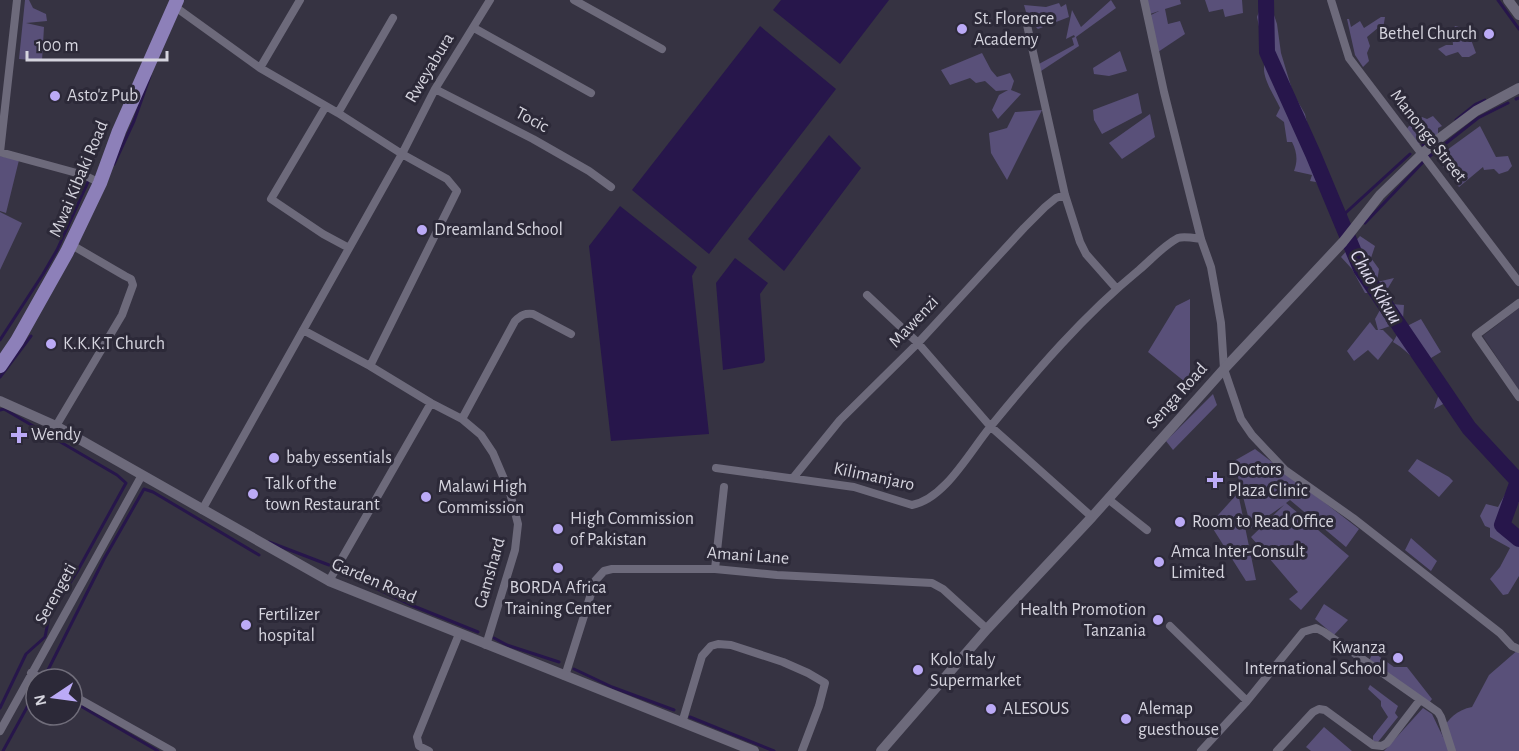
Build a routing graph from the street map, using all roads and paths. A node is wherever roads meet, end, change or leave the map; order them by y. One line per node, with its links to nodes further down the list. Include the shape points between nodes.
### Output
1 (17, 0): 20 (street)
2 (300, 0): 14 (street)
3 (490, 0): 12 (street, Rweyabura)
4 (574, 0): 13 (street)
5 (1144, 0): 26 (street)
6 (1331, 0): 21 (street, Manonge Street, via 1348,58)
7 (1508, 0): 9 (street)
8 (175, 3): 14 (street); 23 (main road, Mwai Kibaki Road)
9 (1519, 15)
10 (393, 18): 19 (street)
11 (1027, 25): 25 (street)
12 (474, 28): 16 (street, Rweyabura); 17 (street)
13 (662, 49)
14 (260, 68): 18 (street)
15 (1519, 88): 21 (street, Senga Road, via 1476,111)
16 (435, 89): 22 (street, Rweyabura); 24 (street, Tocic, via 533,139)
17 (591, 93)
18 (326, 106): 19 (street); 28 (street, via 271,200)
19 (338, 113): 22 (street)
20 (0, 152): 23 (street)
21 (1422, 153): 29 (street, Manonge Street); 38 (street, Senga Road)
22 (402, 154): 28 (street, Rweyabura); 37 (street, via 447,179 457,191)
23 (100, 183): 27 (main road, Mwai Kibaki Road)
24 (611, 187)
25 (1065, 195): 30 (street, via 1086,254); 35 (street, Mawenzi, via 1036,216)
26 (1201, 239): 30 (street, Kilimanjaro, via 1181,237); 38 (street, via 1219,312)
27 (70, 244): 36 (main road, Mwai Kibaki Road); 43 (street, via 130,279 133,285 122,315)
28 (349, 248): 33 (street, Rweyabura)
29 (1519, 282)
30 (1116, 288): 44 (street, Kilimanjaro)
31 (867, 296): 35 (street)
32 (1519, 303): 39 (street, via 1476,335)
33 (303, 330): 37 (street, Gamshard); 50 (street, Rweyabura)
34 (571, 334): 42 (street, via 533,314 522,315 515,321)
35 (918, 344): 44 (street); 47 (street, Mawenzi, via 840,420)
36 (0, 366)
37 (370, 366): 41 (street, Gamshard)
38 (1224, 369): 49 (street, Senga Road); 59 (street, via 1245,427 1285,470 1353,518)
39 (1519, 397)
40 (0, 401): 43 (street, Garden Road)
41 (430, 404): 42 (street, Gamshard); 54 (street)
42 (462, 419): 58 (street, Gamshard, via 494,453 518,524 515,550)
43 (56, 426): 46 (street, Garden Road)
44 (990, 426): 47 (street, Kilimanjaro, via 945,485 921,503 912,505 854,487); 51 (street)
45 (716, 468): 47 (street, Kilimanjaro)
46 (142, 475): 50 (street, Garden Road); 60 (street, Serengeti)
47 (794, 478)
48 (724, 487): 53 (street)
49 (1108, 499): 51 (street, Senga Road); 52 (street)
50 (202, 510): 54 (street, Garden Road)
51 (1092, 517): 56 (street, Senga Road)
52 (1147, 530)
53 (715, 569): 56 (street, Amani Lane, via 932,583 944,589); 61 (street, Amani Lane, via 604,571 595,581)
54 (329, 581): 57 (street, Garden Road)
55 (1170, 626): 63 (street)
56 (987, 629): 72 (street, Senga Road)
57 (459, 633): 58 (street, Garden Road); 69 (street, via 417,737 419,746)
58 (486, 645): 61 (street, Garden Road)
59 (1519, 649)
60 (34, 667)
61 (565, 676): 66 (street, Garden Road)
62 (24, 686): 67 (street, Serengeti)
63 (1247, 700): 64 (street, via 1303,632 1316,628); 73 (street)
64 (1420, 700): 74 (street, via 1382,746 1373,745 1319,709); 75 (street, via 1442,717)
65 (84, 702): 68 (street)
66 (681, 723): 70 (street, Garden Road); 71 (street, via 702,656 711,646 732,645 783,662 825,683)
67 (0, 730)
68 (172, 751)
69 (429, 751)
70 (754, 751)
71 (802, 751)
72 (881, 751)
73 (1201, 751)
74 (1277, 751)
75 (1452, 751)

